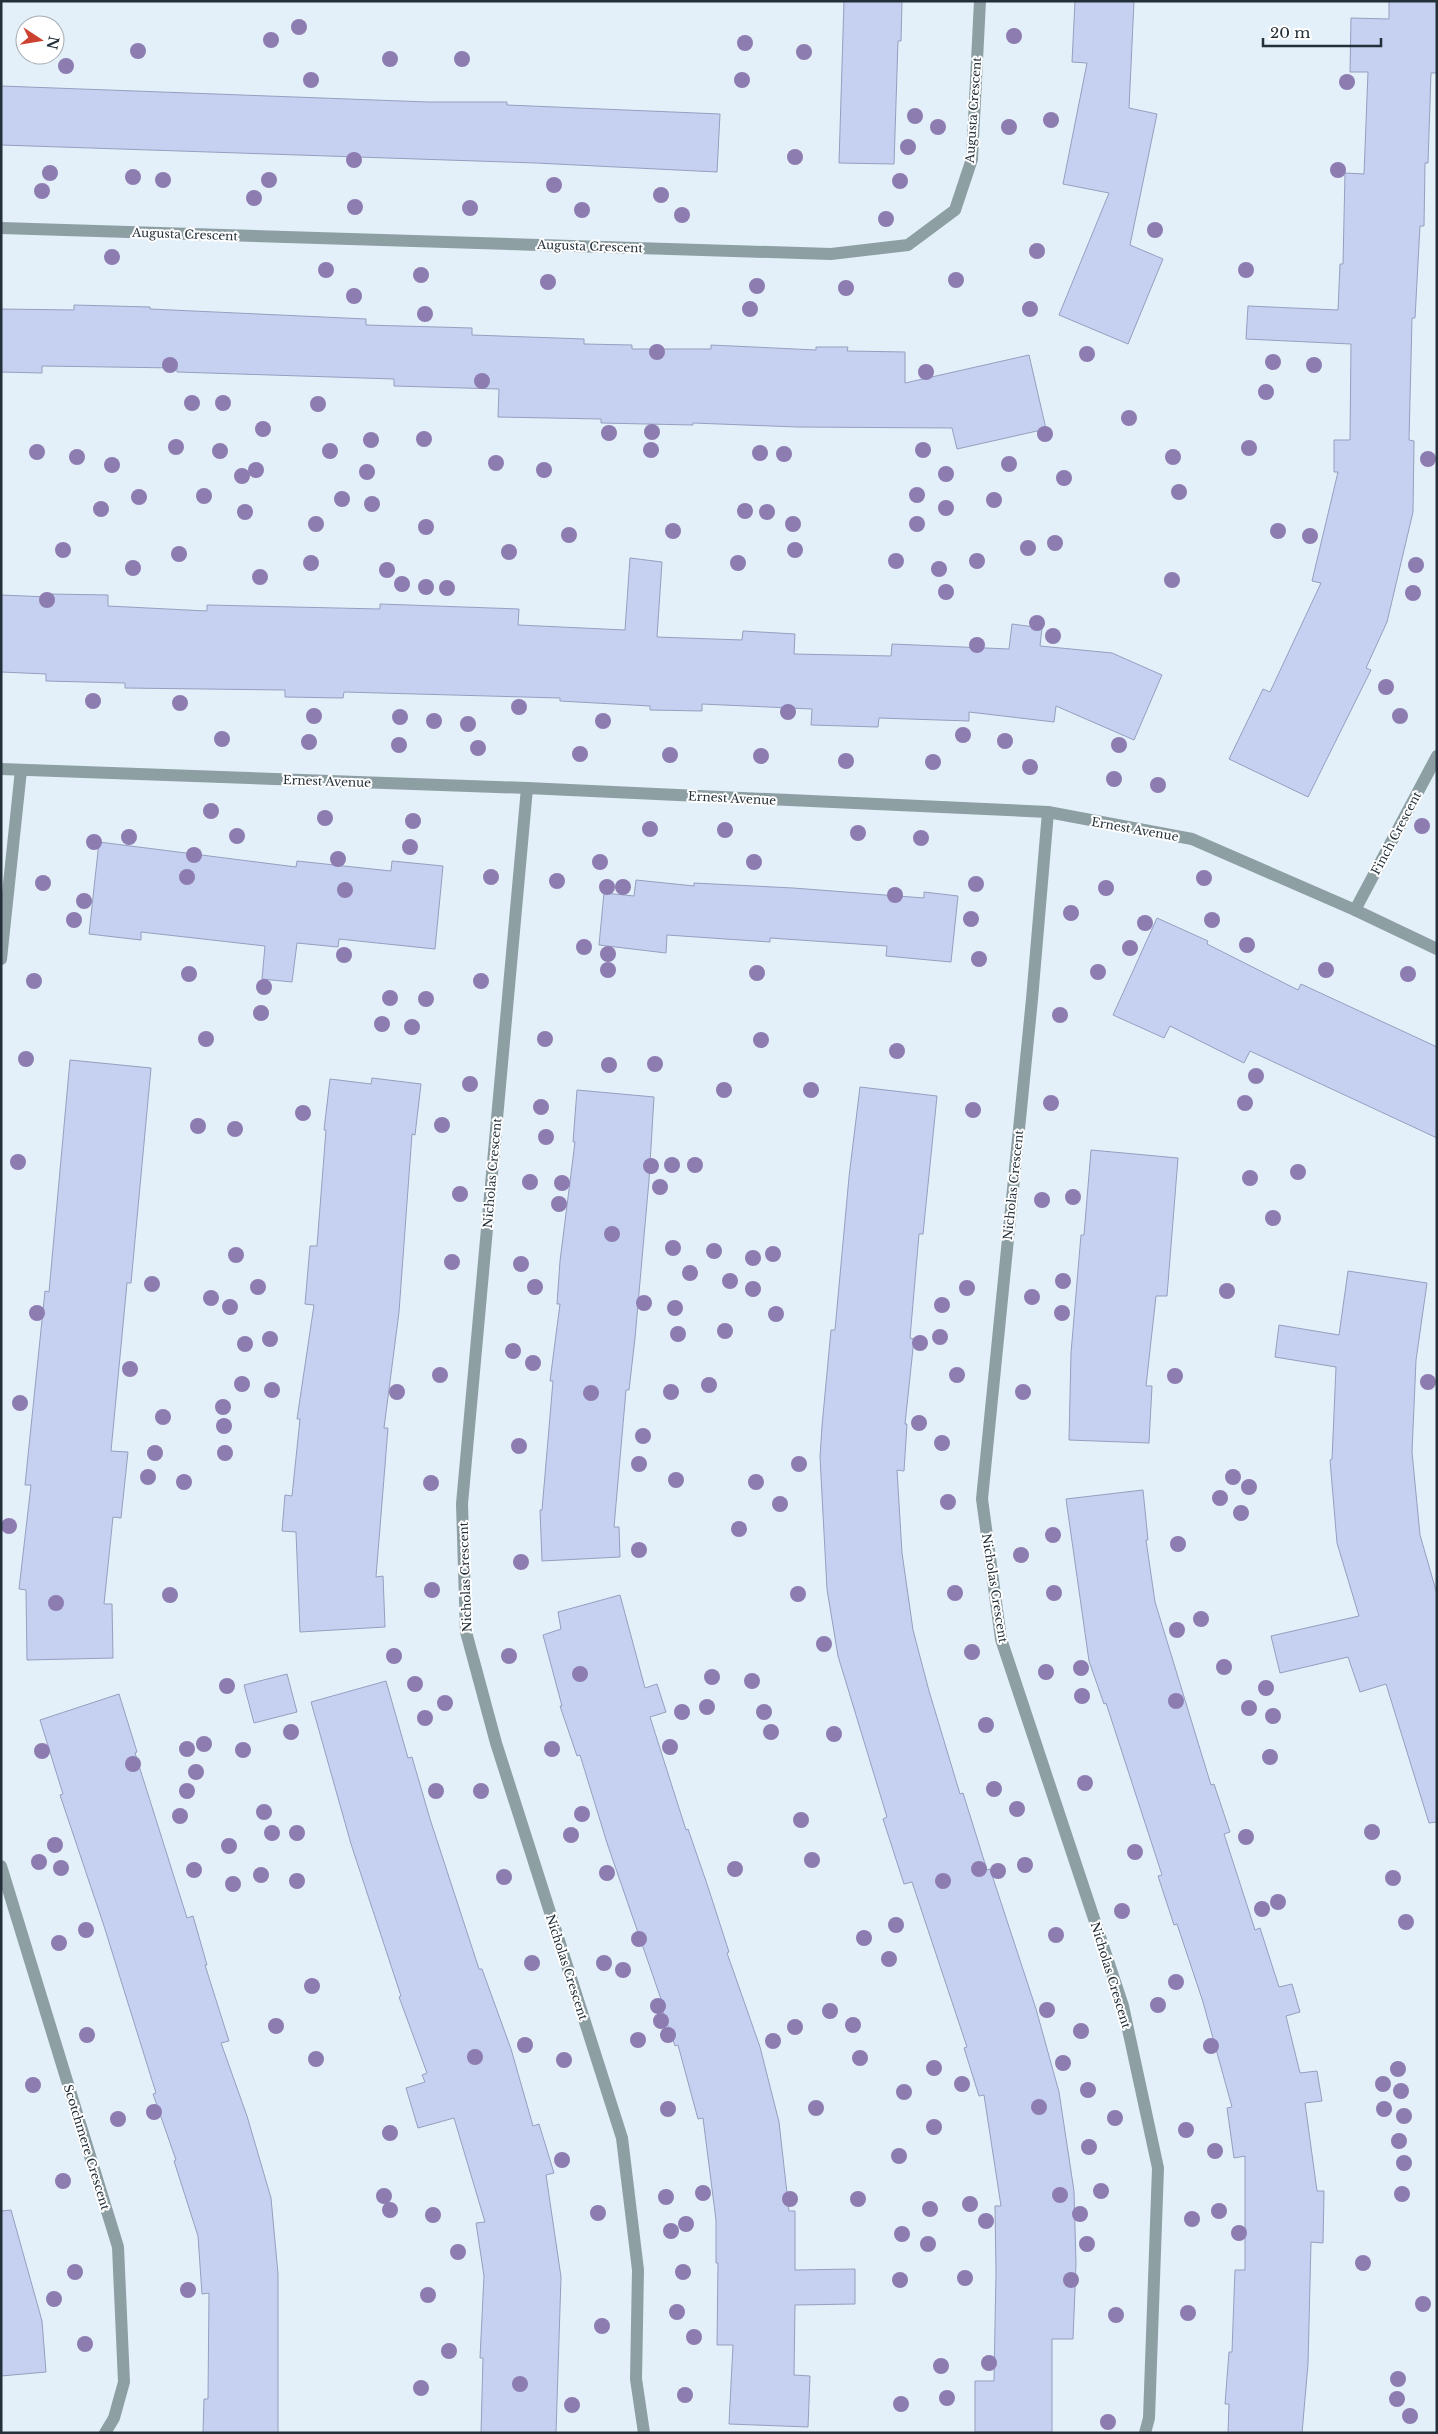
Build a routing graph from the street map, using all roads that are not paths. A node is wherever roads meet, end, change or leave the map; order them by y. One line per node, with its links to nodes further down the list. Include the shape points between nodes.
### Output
1 (980, 1): 2 (street, Augusta Crescent, via 972,159 955,210 908,245 832,254)
2 (1, 228)
3 (1437, 756): 8 (street, Finch Crescent)
4 (1, 769): 5 (street, Ernest Avenue)
5 (21, 770): 6 (street, Ernest Avenue); 10 (street)
6 (527, 788): 7 (street, Ernest Avenue); 13 (street, Nicholas Crescent, via 462,1504 466,1632 496,1743 622,2138 638,2270 636,2379)
7 (1048, 812): 8 (street, Ernest Avenue, via 1192,839); 14 (street, Nicholas Crescent, via 982,1499 1001,1639 1123,2006 1158,2168 1149,2418)
8 (1355, 910): 9 (street, Ernest Avenue)
9 (1437, 949)
10 (1, 959)
11 (1, 1866): 12 (street, Scotchmere Crescent, via 118,2247 124,2382 114,2418)
12 (105, 2433)
13 (644, 2433)
14 (1145, 2433)

